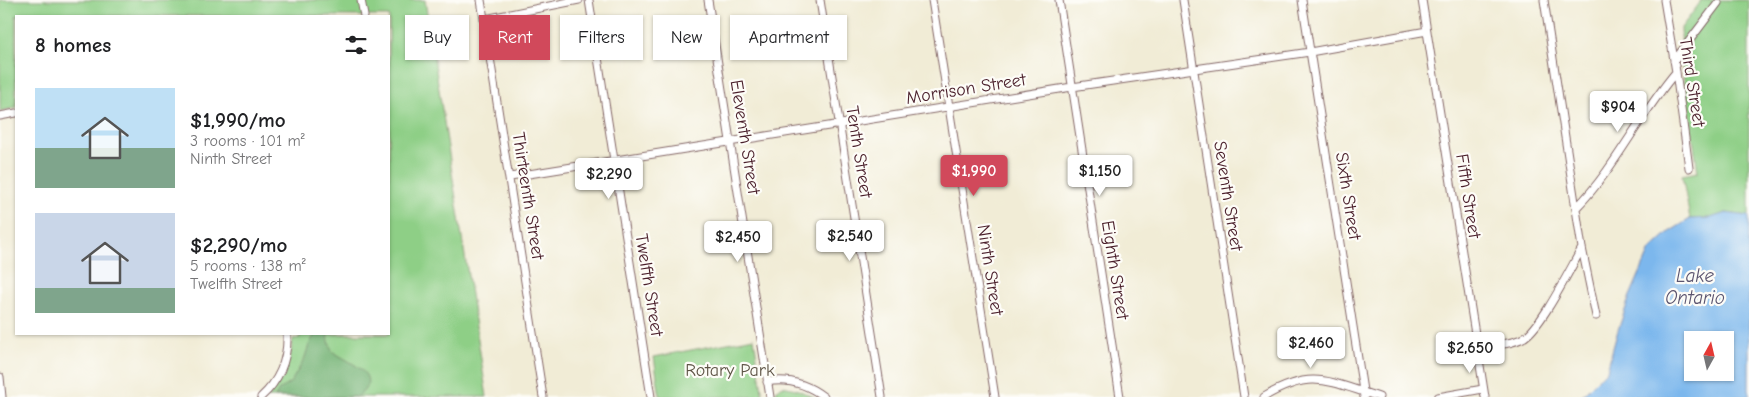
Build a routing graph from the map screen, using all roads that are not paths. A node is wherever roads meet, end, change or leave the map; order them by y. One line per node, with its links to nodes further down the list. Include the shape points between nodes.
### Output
1 (361, 0): 15 (street)
2 (482, 0): 16 (street, Thirteenth Street)
3 (579, 0): 17 (street)
4 (589, 0): 30 (street, Twelfth Street)
5 (708, 0): 29 (street, Eleventh Street)
6 (820, 0): 28 (street, Tenth Street)
7 (932, 0): 25 (street, Ninth Street)
8 (1059, 0): 24 (street, Eighth Street)
9 (1183, 0): 22 (street, Seventh Street)
10 (1302, 0): 19 (street, Sixth Street)
11 (1422, 0): 18 (street, Fifth Street)
12 (1544, 0): 33 (street)
13 (1664, 0): 21 (street, Third Street)
14 (1718, 3): 21 (street)
15 (364, 15)
16 (484, 15)
17 (505, 15)
18 (1427, 31): 19 (street, Morrison Street); 37 (street, Fifth Street)
19 (1310, 52): 22 (street, Morrison Street); 41 (street, Sixth Street)
20 (491, 60): 32 (street, Thirteenth Street)
21 (1674, 61): 23 (street, Third Street)
22 (1194, 68): 24 (street, Morrison Street); 51 (street, Seventh Street)
23 (1676, 72): 31 (street, Third Street); 33 (street, via 1594,189)
24 (1072, 87): 25 (street, Morrison Street); 50 (street, Eighth Street)
25 (949, 107): 28 (street, Morrison Street); 49 (street, Ninth Street)
26 (15, 113): 27 (street)
27 (0, 116)
28 (839, 124): 29 (street, Morrison Street); 48 (street, Tenth Street)
29 (730, 141): 30 (street, Morrison Street); 39 (street, Eleventh Street)
30 (614, 159): 32 (street, Morrison Street); 45 (street, Twelfth Street)
31 (1689, 168)
32 (510, 177): 44 (street, Thirteenth Street)
33 (1576, 208): 34 (street)
34 (1582, 248): 35 (street); 37 (street, via 1539,323 1529,334 1517,340)
35 (1596, 316)
36 (288, 335): 43 (street, via 284,366)
37 (1477, 347): 40 (street, Fifth Street)
38 (0, 377): 42 (street)
39 (768, 382): 46 (street, Eleventh Street); 47 (street, via 776,380 799,384)
40 (1483, 389): 54 (street); 55 (street, Fifth Street)
41 (1364, 394): 52 (street, via 1330,381 1309,380 1288,384); 53 (street)
42 (2, 397)
43 (261, 397)
44 (543, 397)
45 (651, 397)
46 (770, 397)
47 (824, 397)
48 (882, 397)
49 (995, 397)
50 (1120, 397)
51 (1244, 397)
52 (1264, 397)
53 (1379, 397)
54 (1438, 397)
55 (1485, 397)

